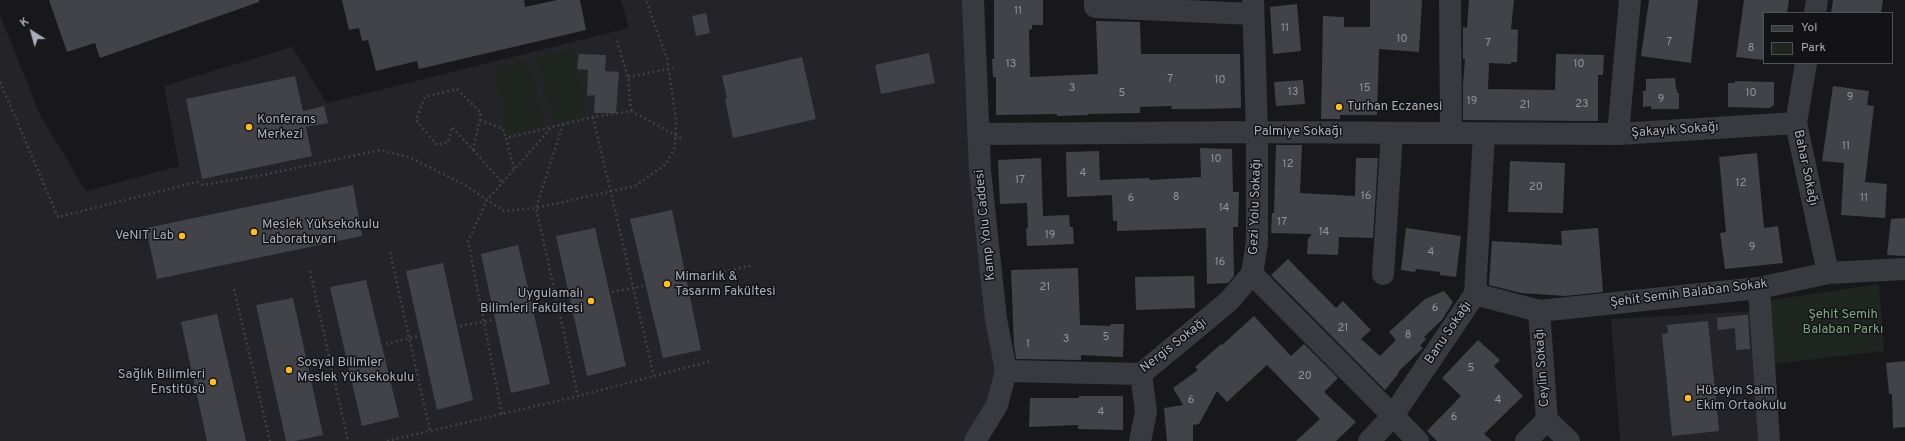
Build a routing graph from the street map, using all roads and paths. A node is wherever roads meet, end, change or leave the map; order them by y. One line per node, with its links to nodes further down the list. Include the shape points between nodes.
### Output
1 (646, 0): 12 (path)
2 (973, 0): 25 (street, Kamp Yolu Caddesi)
3 (1095, 0): 7 (street, via 1095,7)
4 (1450, 0): 23 (street)
5 (1630, 0): 27 (street, Şakayık Sokağı)
6 (1817, 0): 8 (street)
7 (1253, 7): 21 (street, Gezi Yolu Sokağı)
8 (1815, 12)
9 (617, 41): 13 (path)
10 (1806, 64): 18 (street, Bahar Sokağı)
11 (673, 68): 12 (path)
12 (669, 69): 13 (path); 24 (path)
13 (628, 77): 15 (path)
14 (0, 82): 34 (path, via 58,217 197,182 203,185 210,184 380,150 411,158 463,184)
15 (631, 111): 16 (path); 24 (path)
16 (594, 117): 19 (path); 33 (path)
17 (480, 120): 28 (path, via 503,129); 30 (path); 30 (path, via 481,113 457,89 425,97 416,120 437,145 448,142 452,127)
18 (1796, 123): 27 (street, Şakayık Sokağı); 40 (street, Bahar Sokağı)
19 (563, 124): 20 (path); 35 (path)
20 (553, 126): 28 (path); 31 (path)
21 (1257, 132): 22 (street, Palmiye Sokağı); 25 (street, Palmiye Sokağı); 41 (street, Gezi Yolu Sokağı, via 1256,243)
22 (1392, 132): 23 (street, Palmiye Sokağı); 42 (street)
23 (1451, 133): 26 (street, Palmiye Sokağı)
24 (676, 134): 29 (path); 33 (path, via 675,147 666,164 635,186)
25 (978, 134): 61 (street, Kamp Yolu Caddesi, via 996,319)
26 (1484, 134): 27 (street, Palmiye Sokağı); 49 (street, Banu Sokağı)
27 (1618, 134)
28 (506, 138): 31 (path)
29 (683, 138)
30 (473, 150): 32 (path)
31 (514, 170): 32 (path)
32 (503, 183): 34 (path)
33 (610, 192): 35 (path); 45 (path)
34 (487, 200): 35 (path, via 504,211); 55 (path, via 468,241)
35 (536, 208): 51 (path)
36 (390, 252): 58 (path)
37 (753, 265): 43 (path)
38 (1905, 269): 40 (street, Şehit Semih Balaban Sokak)
39 (310, 271): 70 (path)
40 (1828, 273): 46 (street, Şehit Semih Balaban Sokak)
41 (1252, 274): 62 (street, Nergis Sokağı, via 1229,301); 66 (street, Gezi Yolu Sokağı)
42 (1383, 274)
43 (695, 279)
44 (643, 286): 45 (path)
45 (633, 288): 48 (path); 63 (path)
46 (1759, 288): 53 (street, Şehit Semih Balaban Sokak); 78 (street)
47 (234, 289): 69 (path)
48 (612, 292)
49 (1475, 294): 53 (street, Şehit Semih Balaban Sokak); 66 (street, Banu Sokağı)
50 (569, 302): 51 (path)
51 (558, 305): 52 (path); 64 (path)
52 (535, 310)
53 (1539, 311): 67 (street, Ceylin Sokağı)
54 (494, 320): 55 (path)
55 (484, 322): 56 (path); 65 (path)
56 (460, 326)
57 (418, 336): 58 (path)
58 (409, 338): 59 (path); 68 (path)
59 (386, 344)
60 (711, 362): 63 (path)
61 (1006, 371): 62 (street, Nergis Sokağı); 72 (street, Kamp Yolu Caddesi, via 997,405)
62 (1141, 374): 73 (street, via 1146,412)
63 (654, 376): 64 (path)
64 (578, 396): 65 (path)
65 (502, 414): 68 (path)
66 (1392, 417): 74 (street, Banu Sokağı); 75 (street, Gezi Yolu Sokağı)
67 (1547, 420): 76 (street, Ceylin Sokağı); 77 (street)
68 (430, 431): 71 (path)
69 (270, 441)
70 (348, 441)
71 (388, 441)
72 (975, 441)
73 (1140, 441)
74 (1369, 441)
75 (1418, 441)
76 (1526, 441)
77 (1569, 441)
78 (1769, 441)

